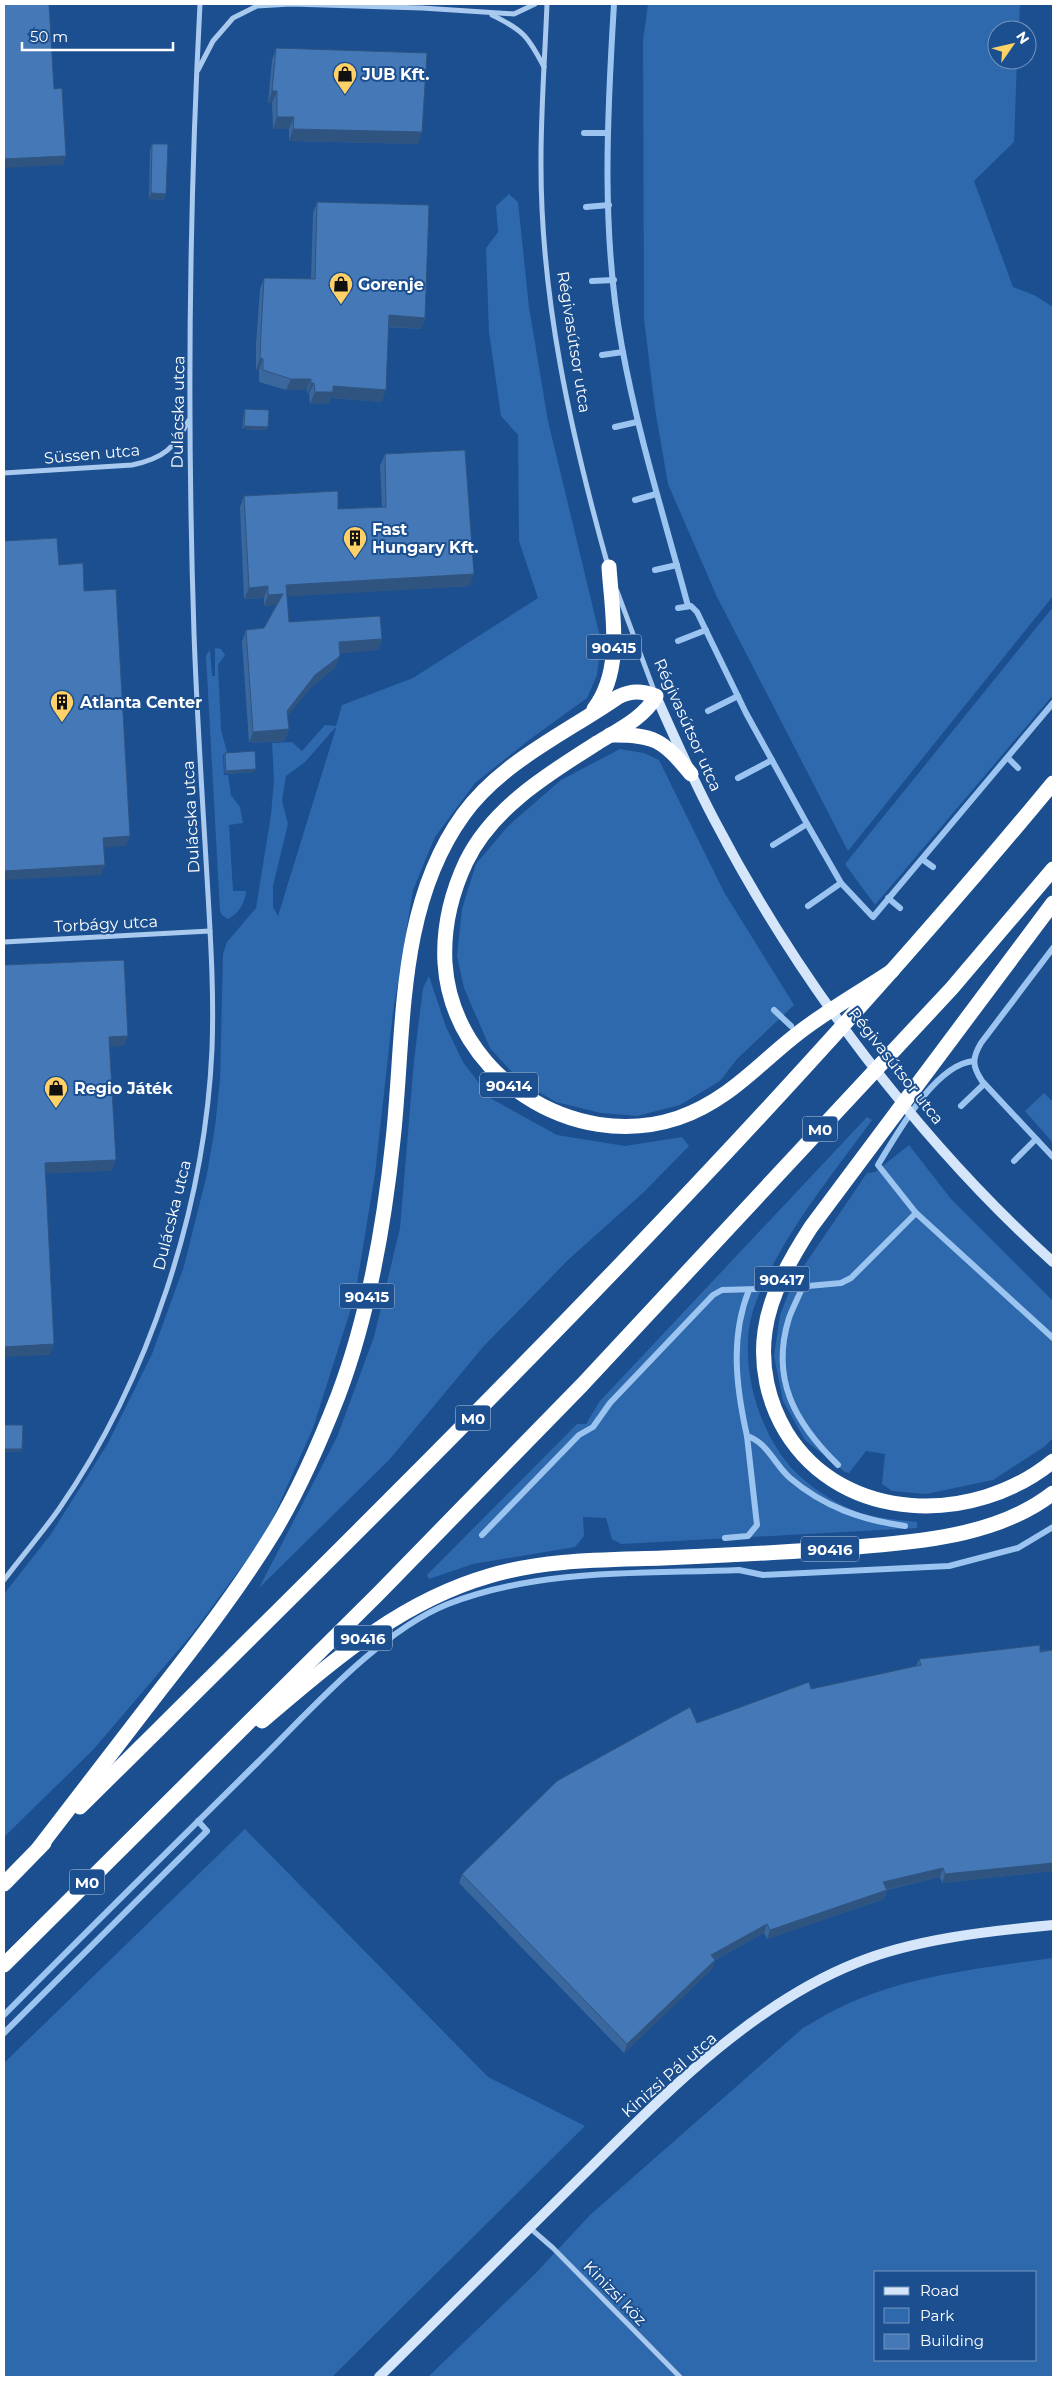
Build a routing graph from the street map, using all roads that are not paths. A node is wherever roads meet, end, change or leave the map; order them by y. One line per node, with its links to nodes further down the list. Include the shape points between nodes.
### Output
1 (200, 4): 7 (street, Dulácska utca)
2 (535, 4): 5 (street, via 514,14)
3 (546, 4): 6 (street, Régivasútsor utca)
4 (254, 5): 5 (street, via 413,8); 7 (street, via 233,18 213,41)
5 (489, 14): 6 (street, via 521,31)
6 (544, 67): 10 (street, Régivasútsor utca, via 540,160 547,271 562,378 576,445)
7 (197, 73): 8 (street, Dulácska utca)
8 (190, 417): 9 (street, Süssen utca, via 170,450 152,461 132,465); 18 (street, Dulácska utca, via 194,634)
9 (4, 472)
10 (609, 567): 11 (street, Régivasútsor utca); 12 (highway, 90415, via 614,647 612,672 605,693)
11 (656, 696): 12 (highway, 90415, via 644,692 626,693); 13 (highway, 90414, via 646,710); 14 (street, Régivasútsor utca)
12 (585, 720): 26 (highway, 90415, via 491,784 465,813 433,867 420,903 410,955 384,1214 367,1296 354,1350 309,1465 275,1530 224,1608)
13 (610, 735): 14 (highway, via 648,736 669,749); 20 (highway, 90414, via 535,784 504,811 477,844 454,889 448,912 445,964 451,996 464,1029 504,1082 561,1116 593,1125 648,1125 679,1118 719,1099 801,1031)
14 (691, 774): 21 (street, Régivasútsor utca, via 737,862 789,946 859,1047 922,1126 993,1206)
15 (1053, 783): 20 (highway, M0)
16 (1053, 869): 25 (highway, M0, via 952,988 582,1385)
17 (1053, 903): 22 (highway, 90417, via 811,1227 775,1295 765,1330 764,1357 768,1391 791,1440 811,1464 837,1483 883,1503 940,1507 972,1502 1026,1480)
18 (210, 932): 19 (street, Torbágy utca); 24 (street, Dulácska utca, via 213,988 208,1098 194,1183 166,1291 107,1429 60,1507)
19 (4, 942)
20 (892, 971): 26 (highway, M0, via 778,1099 541,1349)
21 (1053, 1262)
22 (1053, 1461)
23 (1053, 1494): 25 (highway, 90416, via 990,1526 932,1541 782,1553 563,1562 488,1576 434,1595 374,1630 336,1658)
24 (4, 1580)
25 (171, 1799): 29 (highway, M0)
26 (38, 1850): 27 (highway, M0)
27 (4, 1884)
28 (1053, 1925): 30 (street, Kinizsi Pál utca, via 923,1944 857,1962 813,1982 762,2014 662,2098)
29 (4, 1965)
30 (530, 2227): 31 (street, Kinizsi Pál utca); 32 (street, Kinizsi köz)
31 (379, 2377)
32 (680, 2377)

